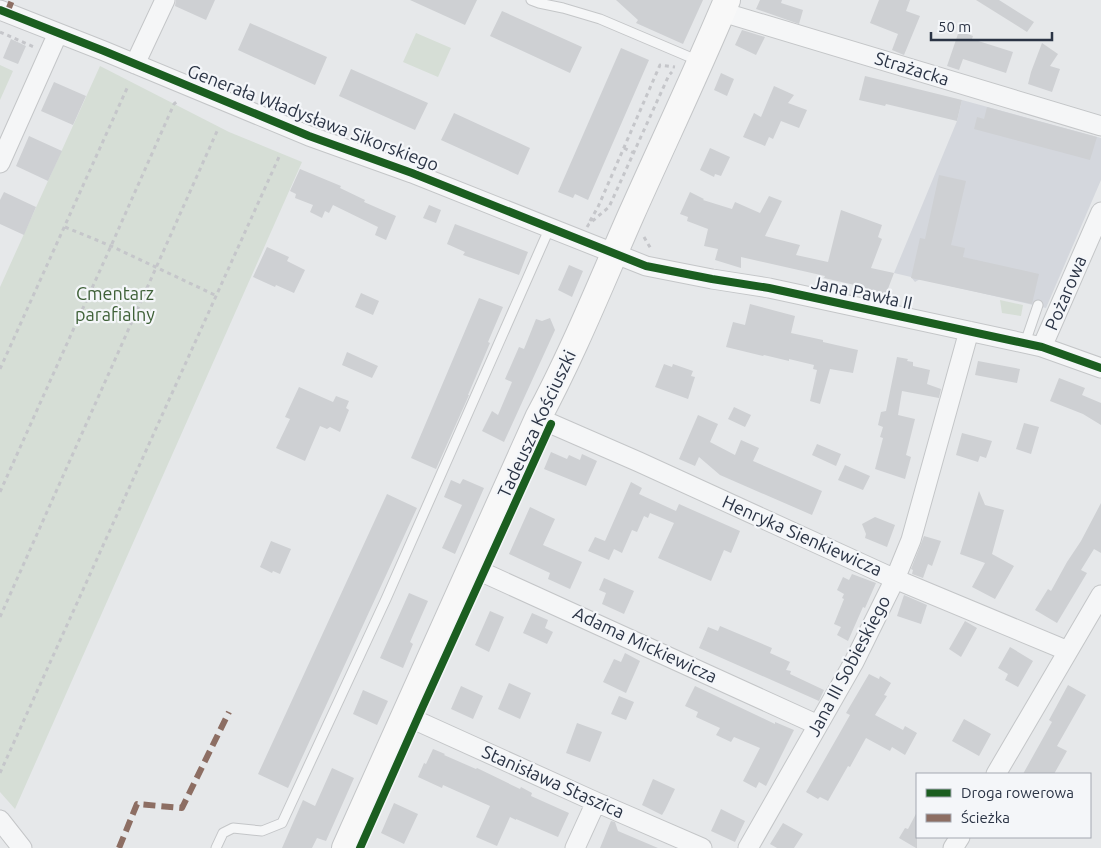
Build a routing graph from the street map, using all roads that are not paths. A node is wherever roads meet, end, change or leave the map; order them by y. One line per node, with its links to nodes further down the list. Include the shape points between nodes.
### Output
1 (165, 0): 7 (street)
2 (531, 0): 6 (lane, via 600,19)
3 (725, 6): 6 (main road, Tadeusza Kościuszki); 8 (street, Strażacka)
4 (7, 8): 5 (street, Generała Władysława Sikorskiego)
5 (58, 33): 7 (street, Generała Władysława Sikorskiego); 9 (street)
6 (701, 62): 12 (main road, Tadeusza Kościuszki)
7 (135, 64): 11 (street, Generała Władysława Sikorskiego, via 309,136)
8 (1101, 126)
9 (0, 163)
10 (1101, 212): 15 (street, Pożarowa)
11 (550, 227): 12 (street, Generała Władysława Sikorskiego); 28 (lane, via 386,599 282,823 262,831 233,828 223,834)
12 (615, 252): 14 (street, Jana Pawła II, via 646,266 769,288); 17 (main road, Tadeusza Kościuszki)
13 (1038, 306): 15 (lane)
14 (969, 331): 15 (street, Jana Pawła II); 19 (street, Jana III Sobieskiego, via 911,540)
15 (1034, 345): 16 (street, Jana Pawła II)
16 (1101, 368)
17 (538, 418): 18 (main road, Tadeusza Kościuszki); 19 (street, Henryka Sienkiewicza)
18 (471, 567): 22 (main road, Tadeusza Kościuszki); 23 (street, Adama Mickiewicza)
19 (895, 579): 21 (street, Henryka Sienkiewicza); 23 (street, Jana III Sobieskiego)
20 (1101, 595): 21 (street)
21 (1068, 651): 24 (street)
22 (404, 715): 25 (street, Stanisława Staszica); 29 (main road, Tadeusza Kościuszki)
23 (818, 725): 32 (street, Jana III Sobieskiego)
24 (997, 773)
25 (596, 802): 30 (street); 31 (street, Stanisława Staszica)
26 (0, 820): 27 (street)
27 (22, 848)
28 (216, 848)
29 (345, 848)
30 (576, 848)
31 (702, 848)
32 (748, 848)

